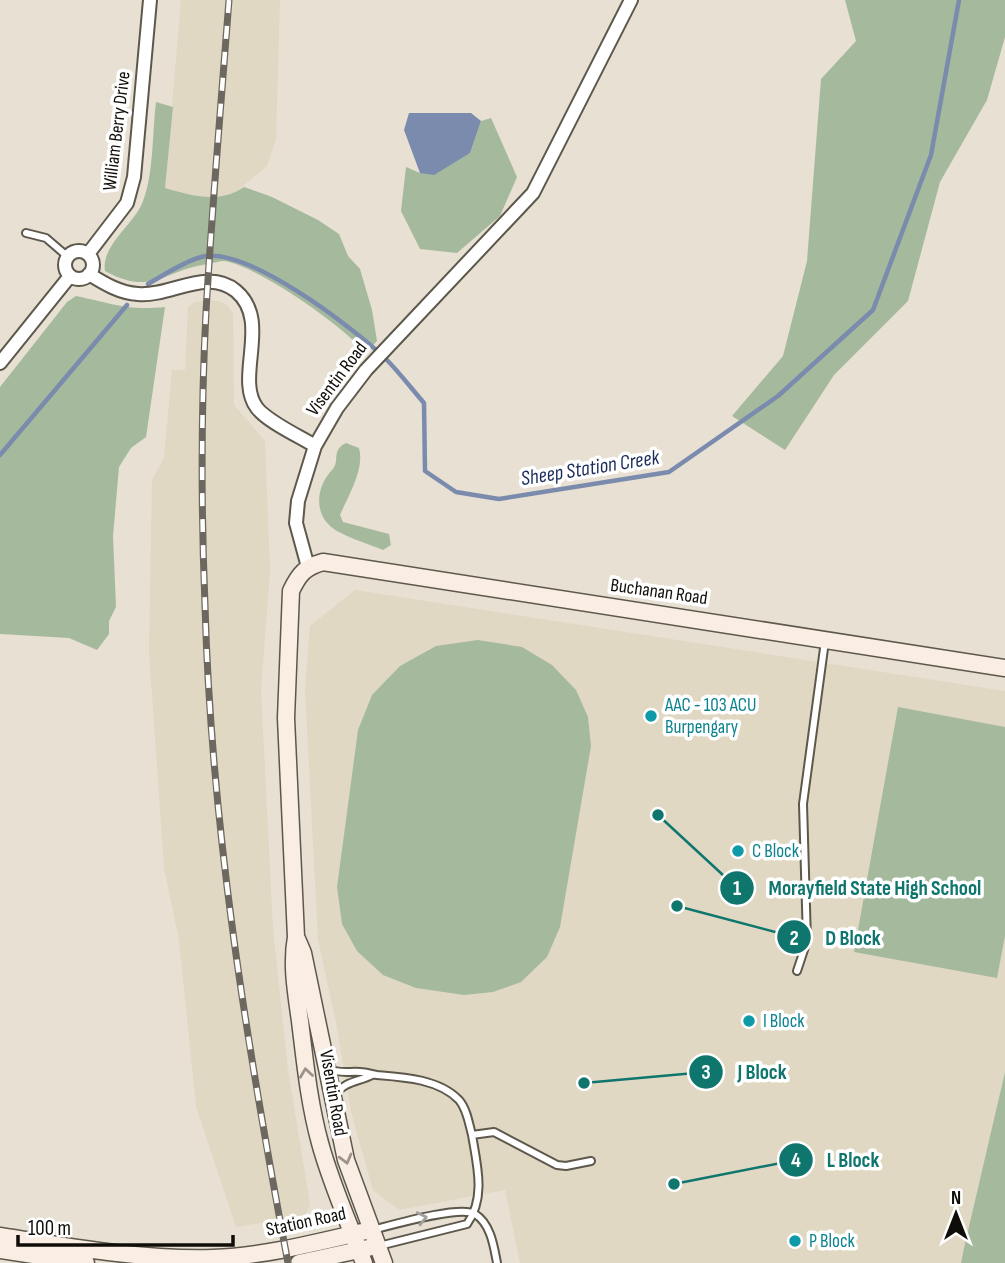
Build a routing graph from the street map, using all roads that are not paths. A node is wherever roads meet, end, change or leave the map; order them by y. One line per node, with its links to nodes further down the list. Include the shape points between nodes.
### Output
1 (150, 0): 4 (street, William Berry Drive, via 134,177 127,203)
2 (631, 0): 9 (street, Visentin Road, via 533,193 366,370)
3 (26, 233): 5 (lane, via 46,238)
4 (88, 254): 5 (street, via 80,250); 6 (street, via 93,261)
5 (68, 256): 7 (street, via 64,264)
6 (89, 274): 7 (street, via 82,279); 9 (street, via 110,287 139,294 208,281 234,289 252,318 250,384 255,404)
7 (70, 276): 8 (street)
8 (0, 363)
9 (314, 446): 10 (street, Visentin Road, via 296,523)
10 (308, 567): 11 (main road, Buchanan Road, via 323,562); 13 (main road, Visentin Road, via 291,591 286,719)
11 (826, 639): 12 (main road, Buchanan Road); 14 (lane, via 803,804 807,941)
12 (1005, 668)
13 (296, 937): 15 (main road, Visentin Road); 22 (main road, Visentin Road, one-way to 13, via 326,1165 313,1115 297,999)
14 (797, 971)
15 (327, 1069): 16 (lane); 17 (main road, Visentin Road)
16 (372, 1075): 17 (lane, via 345,1083); 18 (lane, via 418,1080 450,1093 464,1106)
17 (332, 1098): 21 (main road, Visentin Road, one-way to 21, via 346,1160)
18 (472, 1135): 19 (lane, via 494,1132 557,1165); 20 (lane, via 480,1178)
19 (591, 1161)
20 (475, 1214): 21 (lane, one-way to 20, via 450,1212); 23 (lane, via 457,1228); 30 (lane, via 492,1238)
21 (370, 1230): 22 (main road, Station Road); 23 (main road, Visentin Road)
22 (353, 1234): 25 (main road, Visentin Road); 26 (main road, Station Road)
23 (377, 1246): 25 (main road, Station Road); 29 (main road, Visentin Road)
24 (5, 1247): 26 (main road, Station Road); 27 (main road, Station Road)
25 (361, 1257): 28 (main road, Station Road)
26 (217, 1260)
27 (86, 1263)
28 (299, 1263)
29 (384, 1263)
30 (497, 1263)

